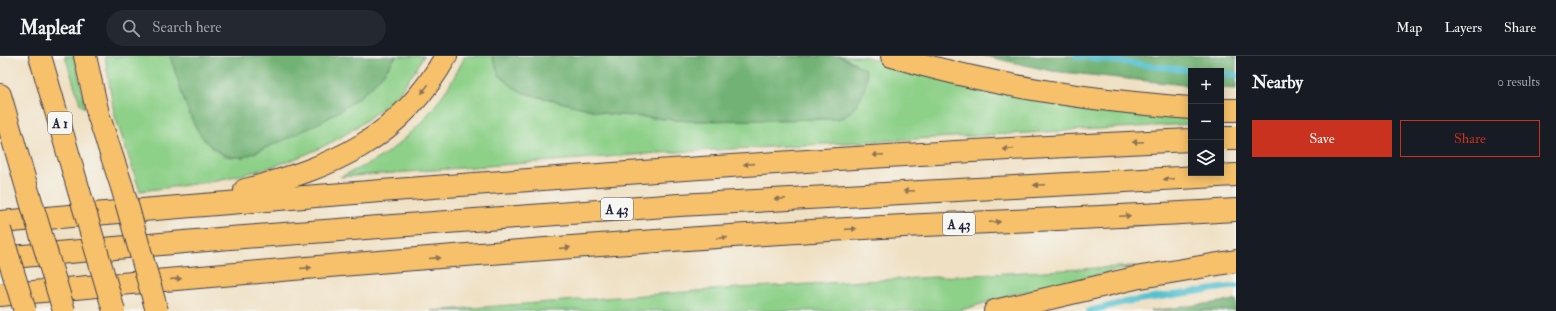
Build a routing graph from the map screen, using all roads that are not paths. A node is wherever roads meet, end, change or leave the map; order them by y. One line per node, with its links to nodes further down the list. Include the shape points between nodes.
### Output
1 (40, 56): 24 (highway, A 1, bridge)
2 (85, 56): 25 (highway, bridge, via 98,114 122,187)
3 (446, 56): 13 (highway, one-way to 13, via 410,107 387,128 350,153 302,174)
4 (892, 56): 6 (highway, via 956,74 1027,89)
5 (0, 95): 23 (highway, bridge)
6 (1188, 108)
7 (1224, 110): 8 (highway)
8 (1236, 110)
9 (1224, 138): 10 (highway)
10 (1236, 138)
11 (1188, 140): 13 (highway, one-way to 13, via 866,156)
12 (1236, 175): 17 (highway, A 43, one-way to 17, via 679,204)
13 (184, 206): 15 (highway)
14 (1236, 210): 19 (highway, A 43, one-way to 14, via 468,255 880,227)
15 (0, 222)
16 (0, 230): 22 (highway, bridge)
17 (0, 258)
18 (1236, 261): 26 (highway, via 1135,278)
19 (40, 291): 20 (highway, A 43); 21 (highway)
20 (0, 295)
21 (0, 305)
22 (25, 311)
23 (64, 311)
24 (114, 311)
25 (157, 311)
26 (994, 311)

